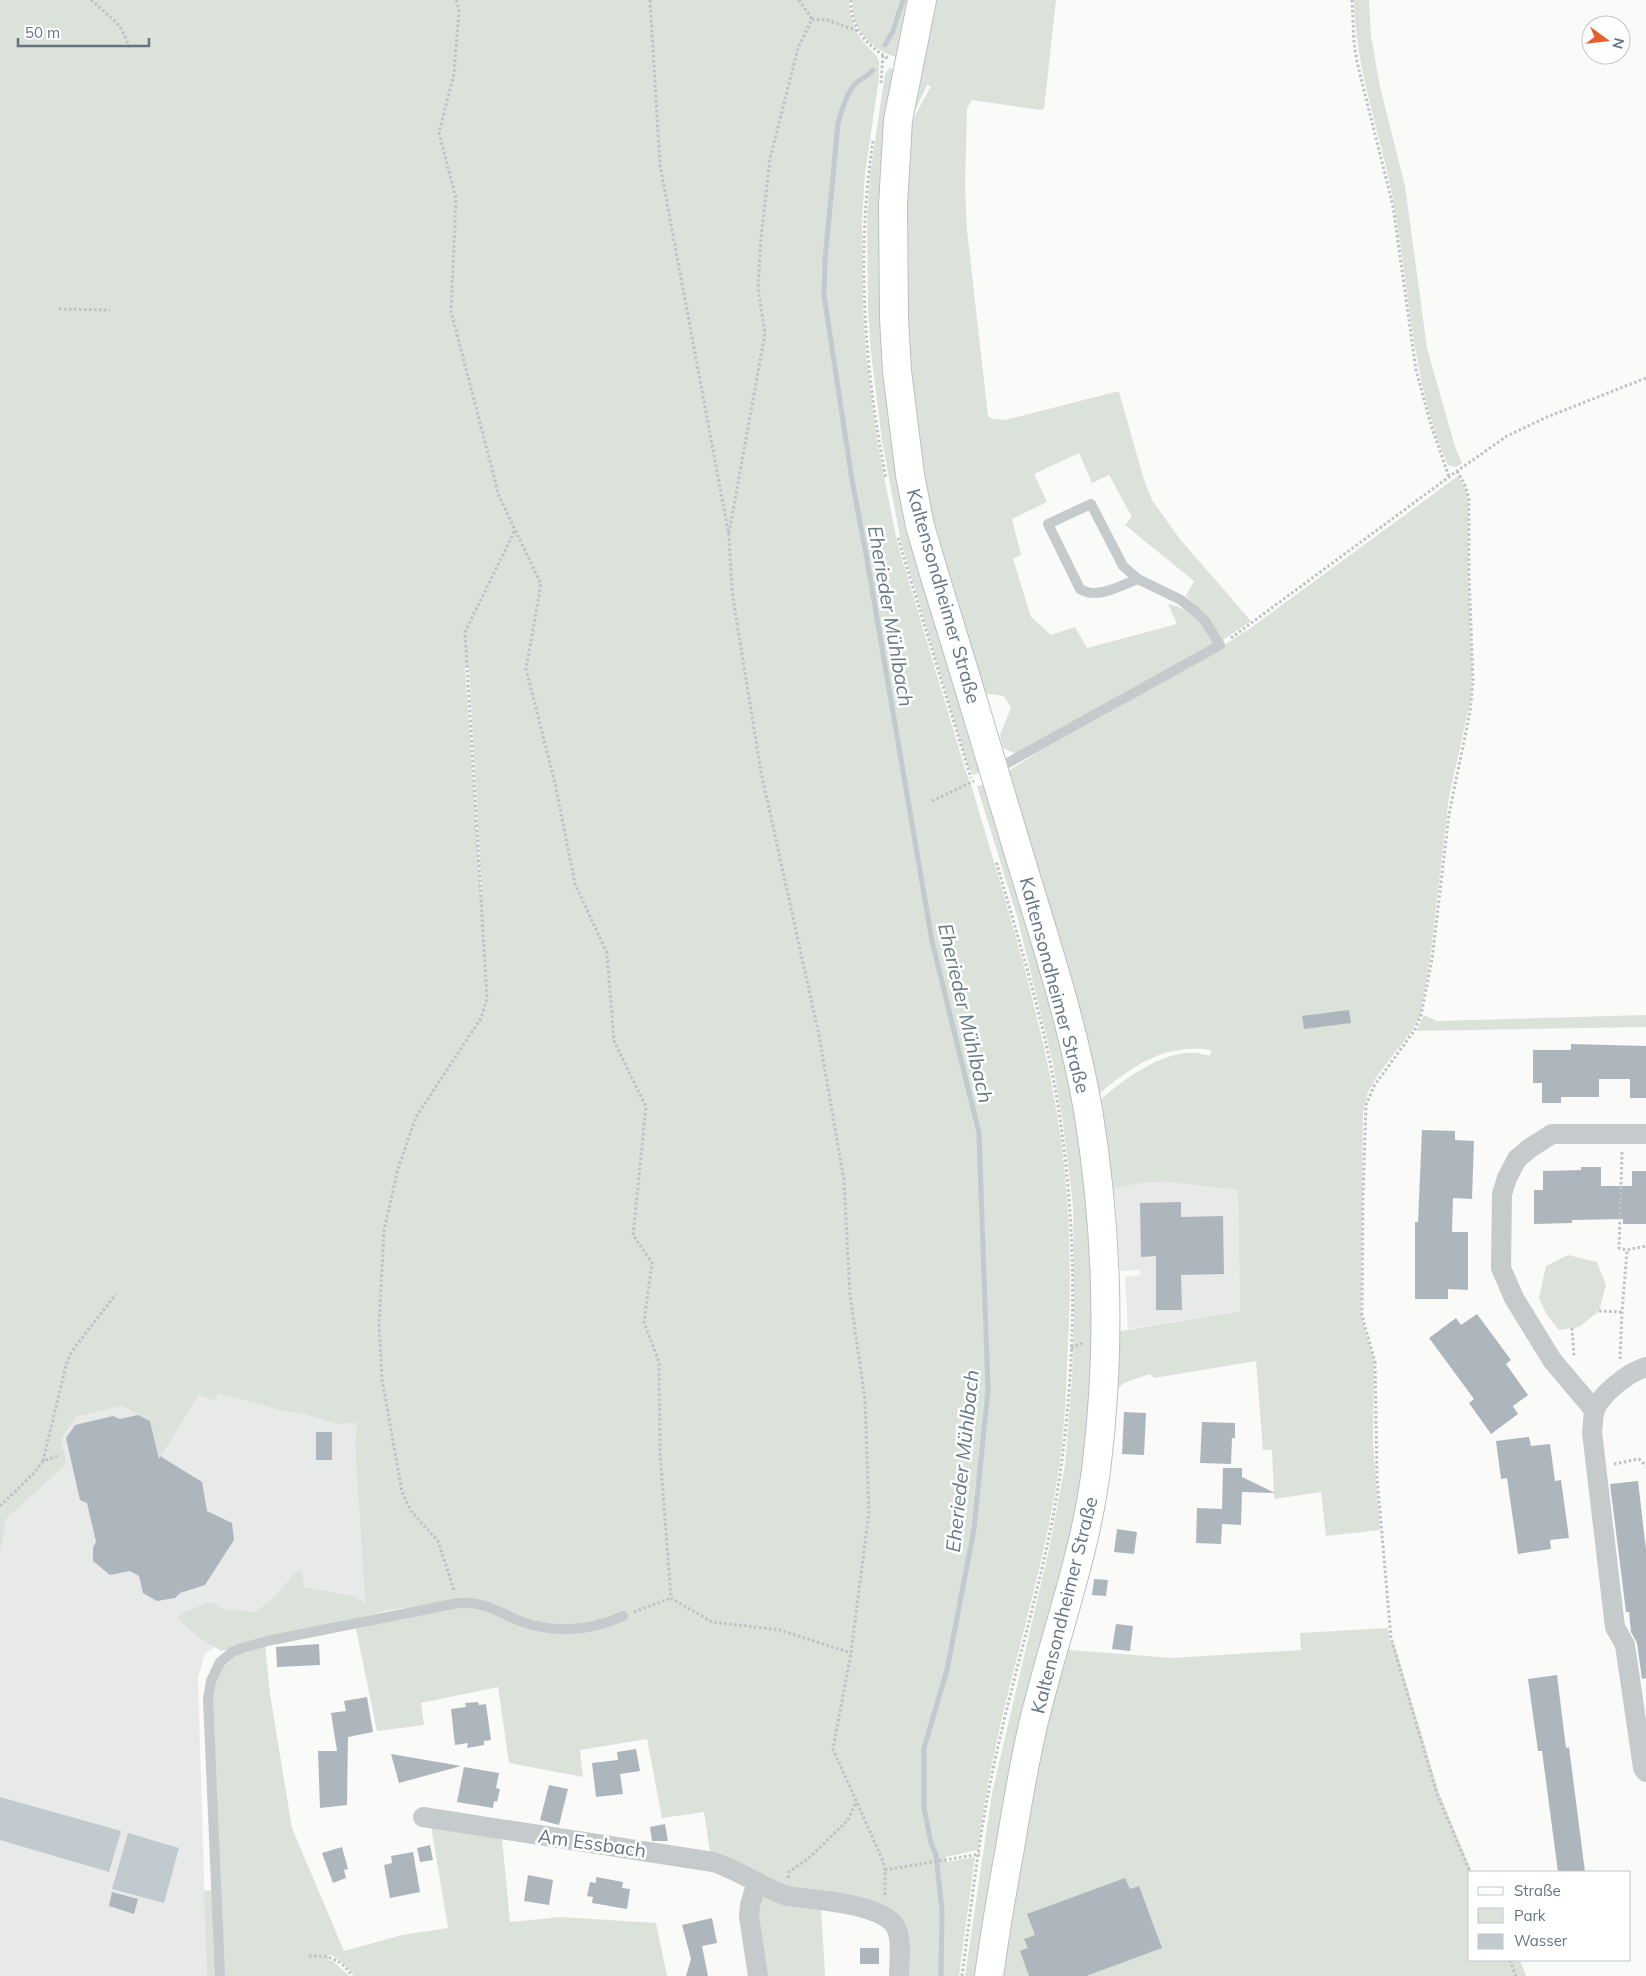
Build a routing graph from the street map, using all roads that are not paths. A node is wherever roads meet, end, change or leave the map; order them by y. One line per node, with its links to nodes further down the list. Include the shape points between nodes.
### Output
1 (922, 0): 3 (main road, Kaltensondheimer Straße, via 900,112 894,165 897,371 920,526)
2 (1138, 579): 2 (lane, via 1123,566 1091,504 1048,524 1080,589 1086,593 1097,594); 3 (lane, via 1181,600 1195,611 1220,645)
3 (983, 776): 14 (main road, Kaltensondheimer Straße, via 1064,1004 1087,1108 1096,1166 1105,1332 1102,1418 1087,1530 1024,1763)
4 (1646, 1134): 6 (street, via 1552,1134 1516,1159 1502,1194 1501,1268 1510,1291 1552,1360)
5 (1646, 1366): 6 (street, via 1620,1381)
6 (1595, 1411): 8 (street, via 1592,1432 1615,1627 1625,1645)
7 (623, 1616): 11 (lane, via 592,1628 551,1629 532,1626 475,1602 458,1603 266,1641 232,1652 220,1662 211,1681 208,1699)
8 (1646, 1772)
9 (423, 1817): 10 (street, Am Essbach, via 713,1862)
10 (757, 1882): 12 (street, via 749,1918); 13 (street, Am Essbach, via 787,1896 854,1906 884,1915 892,1921 899,1935)
11 (220, 1976)
12 (758, 1976)
13 (899, 1976)
14 (989, 1976)

